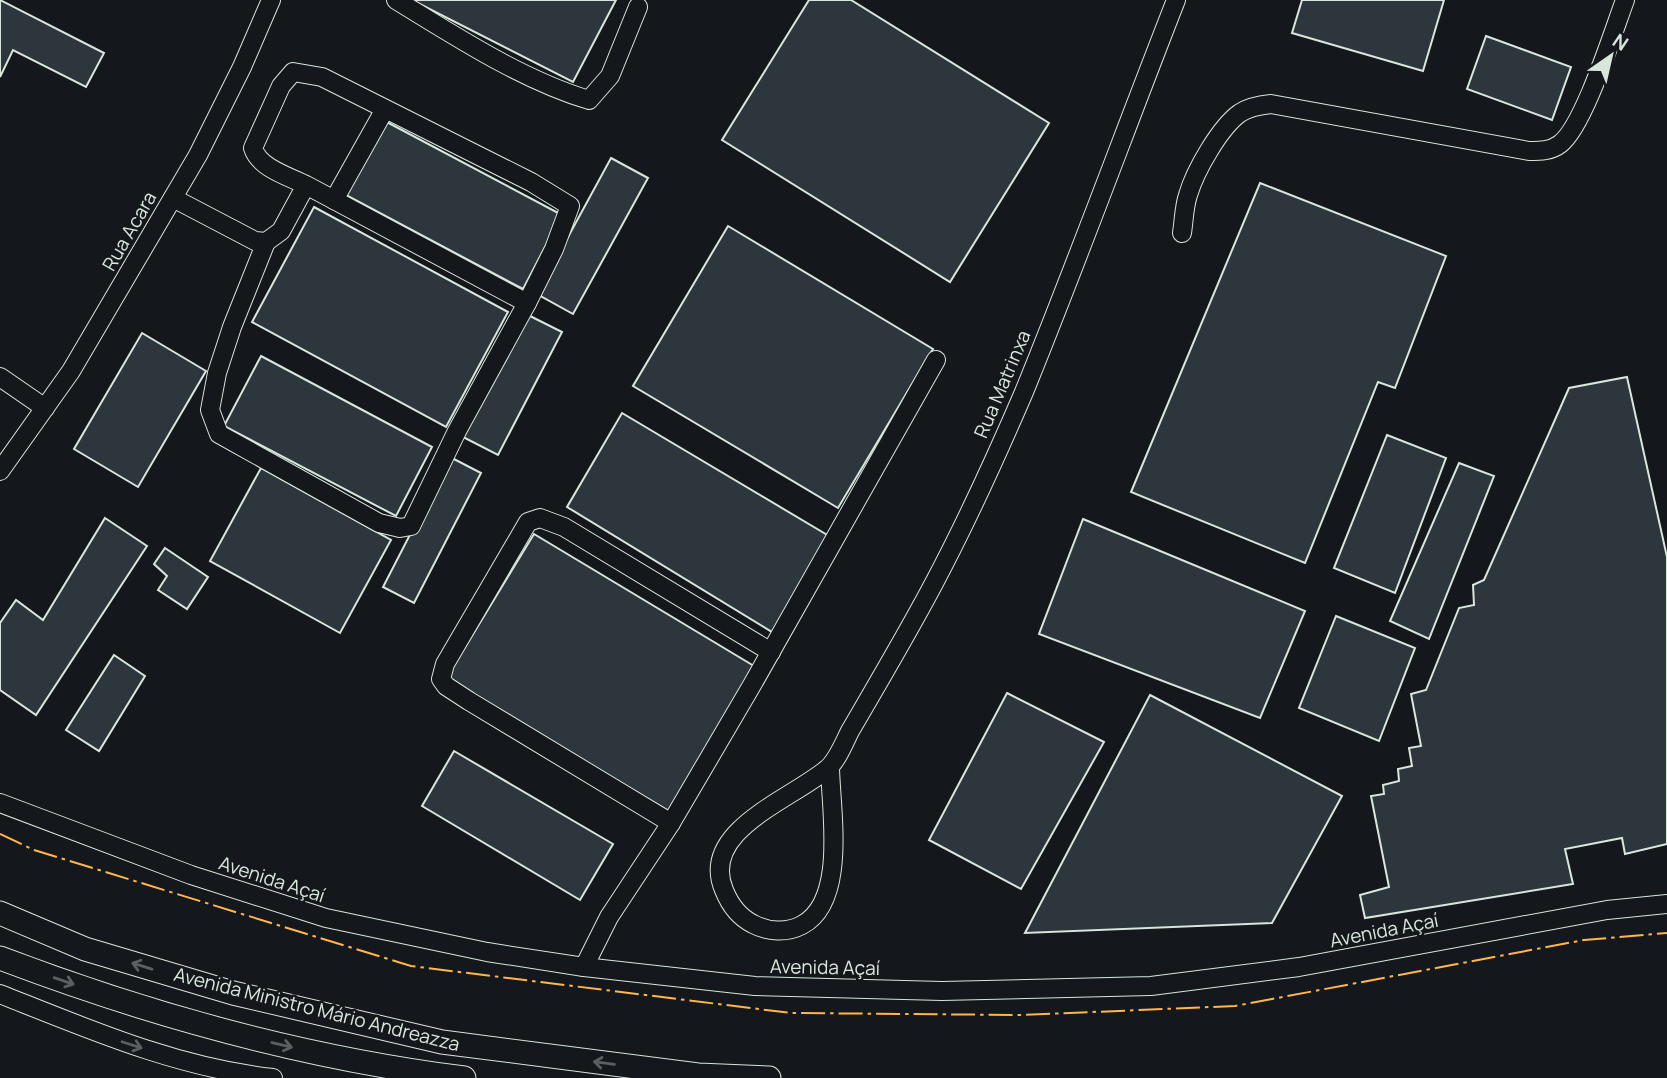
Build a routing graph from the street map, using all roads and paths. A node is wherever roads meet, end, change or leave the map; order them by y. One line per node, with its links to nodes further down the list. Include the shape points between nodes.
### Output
1 (271, 0): 8 (street, Rua Acara, via 198,156)
2 (396, 0): 5 (street, via 474,48 566,94 589,100 610,76)
3 (1176, 0): 18 (street, Rua Matrinxa, via 1023,392 984,479 933,585)
4 (1625, 0): 10 (street, via 1581,116 1560,144 1529,151 1271,104 1257,106 1227,125 1200,166 1188,195)
5 (638, 7)
6 (385, 109): 7 (street, via 322,77 293,72 281,86 253,148 263,163); 9 (street); 12 (street, via 570,206)
7 (306, 185): 9 (street); 11 (street, via 281,232)
8 (173, 198): 11 (street); 15 (street, Rua Acara)
9 (334, 200): 12 (street)
10 (1182, 233)
11 (266, 242): 12 (street, via 218,373 210,410 219,435 379,523 400,528 411,526)
12 (527, 303)
13 (936, 360): 17 (street)
14 (0, 377): 15 (street)
15 (45, 408): 16 (street, Rua Acara)
16 (0, 471)
17 (771, 652): 20 (street); 20 (street, via 564,527 540,518 528,522 441,678 469,701)
18 (830, 768): 18 (street, Rua Matrinxa, via 734,834 721,854 718,874 725,892 734,909 753,924 792,930 810,921 828,894 833,870)
19 (0, 803): 24 (street, Avenida Açaí, via 191,875 326,918)
20 (671, 822): 24 (street, via 609,917)
21 (1667, 904): 24 (street, Avenida Açaí, via 1607,910 1299,967 1152,986 942,991 755,986)
22 (0, 913): 26 (main road, Avenida Ministro Mário Andreazza, one-way to 22, via 233,993 85,949)
23 (0, 958): 27 (main road, Avenida Ministro Mário Andreazza, one-way to 27, via 128,1003)
24 (584, 967)
25 (0, 994): 28 (street, one-way to 28, via 106,1037 183,1061)
26 (442, 1042): 27 (main road, via 402,1051); 30 (main road, Avenida Ministro Mário Andreazza, one-way to 26, via 698,1075)
27 (390, 1073): 29 (main road, Avenida Ministro Mário Andreazza)
28 (273, 1078)
29 (464, 1078)
30 (769, 1078)

